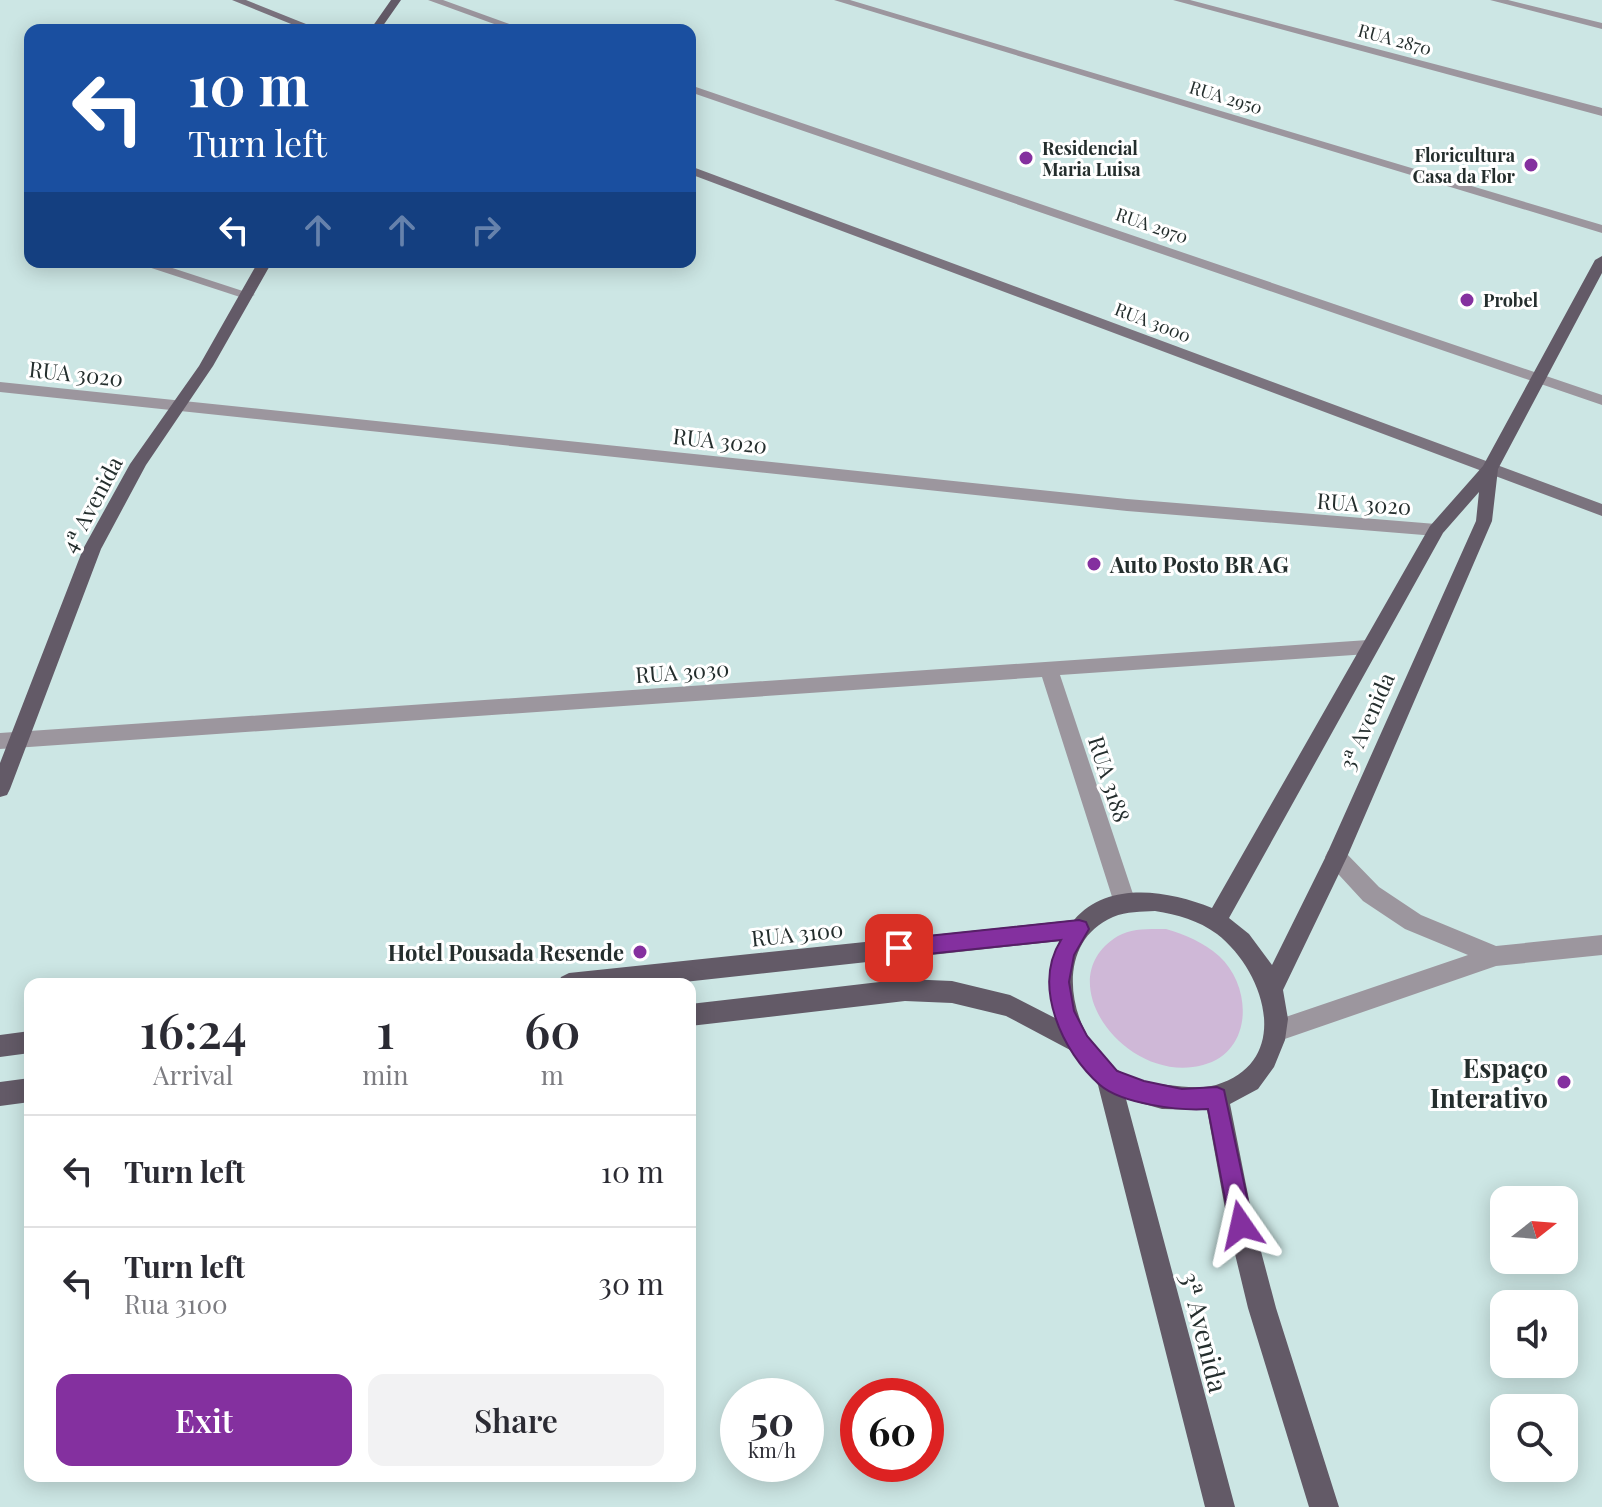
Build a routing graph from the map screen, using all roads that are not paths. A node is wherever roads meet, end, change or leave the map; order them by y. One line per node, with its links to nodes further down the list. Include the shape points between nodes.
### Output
1 (237, 0): 7 (street)
2 (396, 0): 8 (main road)
3 (433, 0): 9 (street)
4 (839, 0): 14 (street, RUA 2950)
5 (1178, 0): 12 (street, RUA 2870)
6 (1495, 0): 10 (street)
7 (300, 24)
8 (379, 24)
9 (503, 24)
10 (1602, 26)
11 (696, 90): 19 (street, RUA 2970)
12 (1602, 112)
13 (696, 172): 23 (street, RUA 3000)
14 (1602, 229)
15 (1602, 260): 19 (main road, 3ª Avenida)
16 (160, 268): 18 (street)
17 (262, 268): 18 (main road, 4ª Avenida)
18 (248, 295): 22 (main road, 4ª Avenida)
19 (1541, 379): 21 (street, RUA 2970); 23 (main road, 3ª Avenida)
20 (0, 387): 22 (street, RUA 3020)
21 (1602, 400)
22 (178, 406): 25 (street, RUA 3020, via 1127,505); 28 (main road, 4ª Avenida, via 138,464 92,549)
23 (1490, 469): 24 (street, RUA 3000); 25 (main road, 3ª Avenida); 30 (main road, 3ª Avenida, via 1484,521)
24 (1602, 510)
25 (1436, 530): 26 (main road, 3ª Avenida)
26 (1368, 647): 27 (street, RUA 3030); 32 (main road, 3ª Avenida)
27 (1049, 670): 28 (street, RUA 3030); 31 (street, RUA 3188)
28 (9, 741): 29 (main road, 4ª Avenida)
29 (0, 789)
30 (1336, 857): 35 (street, via 1371,894 1413,922); 37 (main road, 3ª Avenida)
31 (1125, 903): 32 (main road, via 1186,907); 33 (main road, via 1099,913)
32 (1216, 921): 37 (main road, via 1239,939)
33 (1079, 929): 36 (main road, RUA 3100); 41 (main road, via 1064,952 1058,982 1064,1012)
34 (1602, 945): 35 (street)
35 (1496, 956): 39 (street)
36 (625, 978)
37 (1272, 988): 39 (main road)
38 (696, 1014): 41 (main road, via 905,990 952,992 1010,1006)
39 (1276, 1031): 46 (main road, via 1268,1059 1248,1081)
40 (24, 1043): 42 (main road)
41 (1079, 1043): 43 (main road)
42 (0, 1046)
43 (1109, 1079): 46 (main road, via 1182,1100); 47 (main road, 3ª Avenida)
44 (24, 1091): 45 (main road)
45 (0, 1094)
46 (1217, 1097): 48 (main road, via 1262,1308)
47 (1220, 1507)
48 (1324, 1507)

